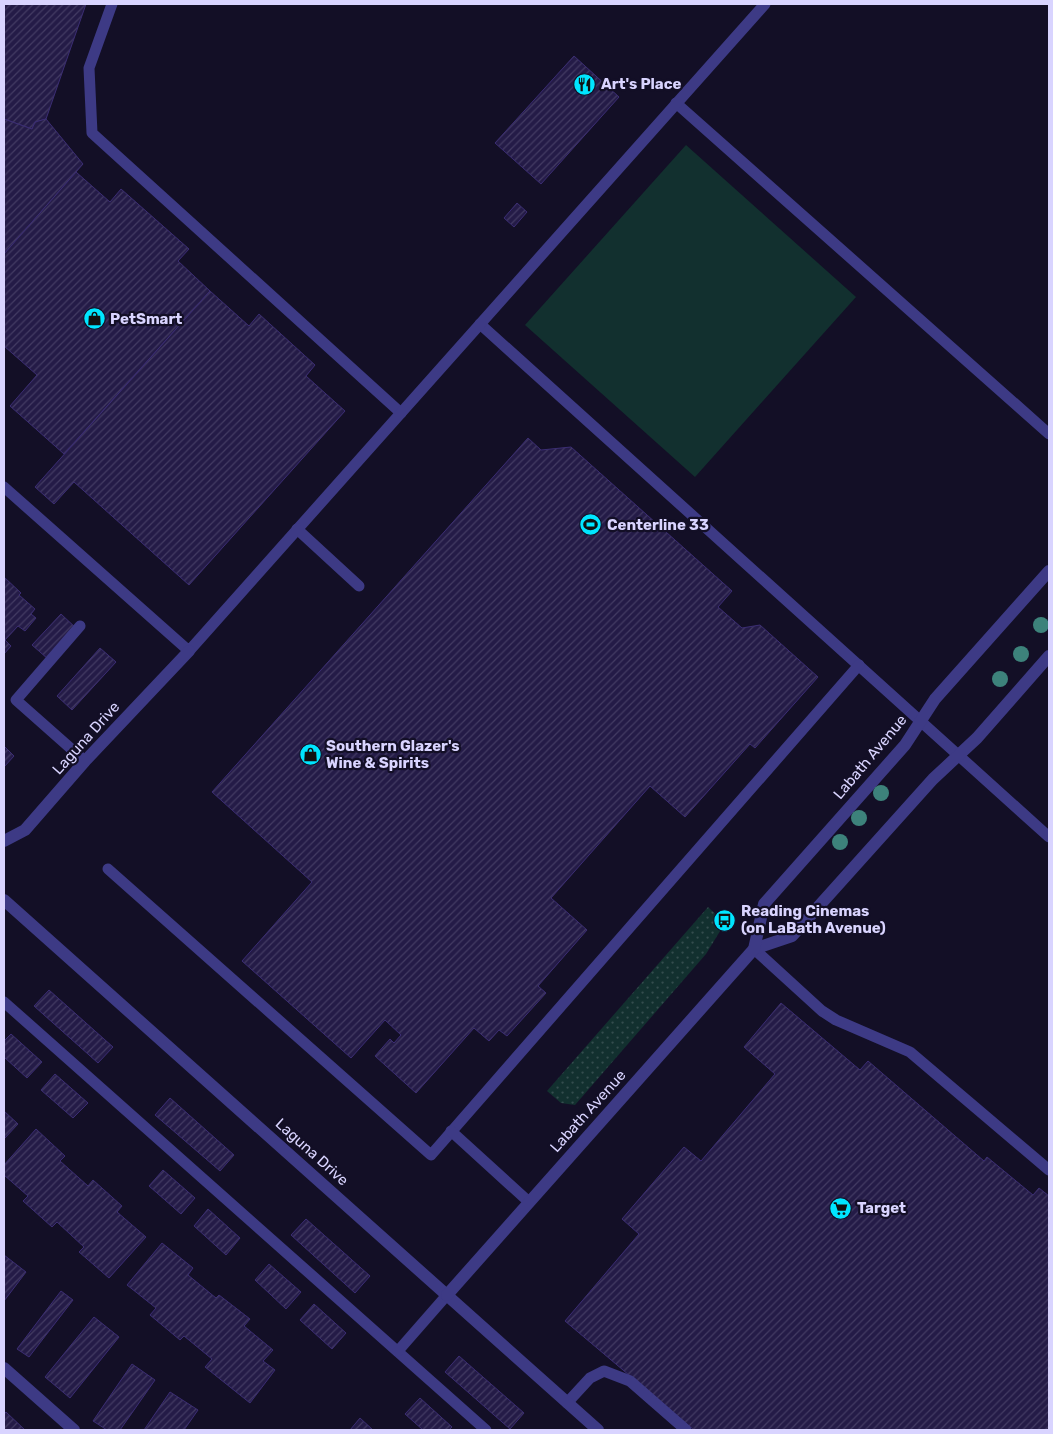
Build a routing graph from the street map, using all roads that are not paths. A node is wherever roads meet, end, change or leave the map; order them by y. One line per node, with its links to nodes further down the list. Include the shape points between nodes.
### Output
1 (112, 4): 5 (lane, via 89,68 92,133)
2 (764, 4): 3 (lane)
3 (676, 104): 4 (lane); 6 (lane)
4 (480, 324): 5 (lane); 14 (lane)
5 (401, 413): 8 (lane)
6 (1049, 434)
7 (4, 487): 12 (lane)
8 (297, 529): 10 (lane); 12 (lane)
9 (1049, 571): 15 (street, Labath Avenue)
10 (359, 586)
11 (80, 626): 17 (lane, via 16,700)
12 (188, 651): 17 (street, Laguna Drive)
13 (1049, 656): 16 (street, Labath Avenue, via 981,734)
14 (859, 665): 15 (lane); 24 (lane)
15 (920, 721): 16 (lane); 22 (street, Labath Avenue, via 905,744 764,904)
16 (958, 755): 18 (lane); 22 (street, Labath Avenue, via 792,936)
17 (86, 761): 19 (street, Laguna Drive, via 25,830)
18 (1049, 837)
19 (4, 841)
20 (108, 869): 24 (lane, via 430,1155)
21 (4, 900): 27 (street, Laguna Drive)
22 (754, 949): 25 (lane, via 822,1011 910,1052); 26 (street, Labath Avenue)
23 (4, 1002): 28 (lane)
24 (451, 1131): 26 (lane)
25 (1049, 1170)
26 (529, 1202): 27 (street, Labath Avenue)
27 (447, 1294): 28 (lane); 30 (street, Laguna Drive)
28 (398, 1351): 32 (lane)
29 (4, 1368): 31 (street)
30 (567, 1403): 33 (street, Laguna Drive); 34 (lane, via 590,1378 604,1371 630,1381)
31 (74, 1430)
32 (486, 1430)
33 (598, 1430)
34 (686, 1430)

